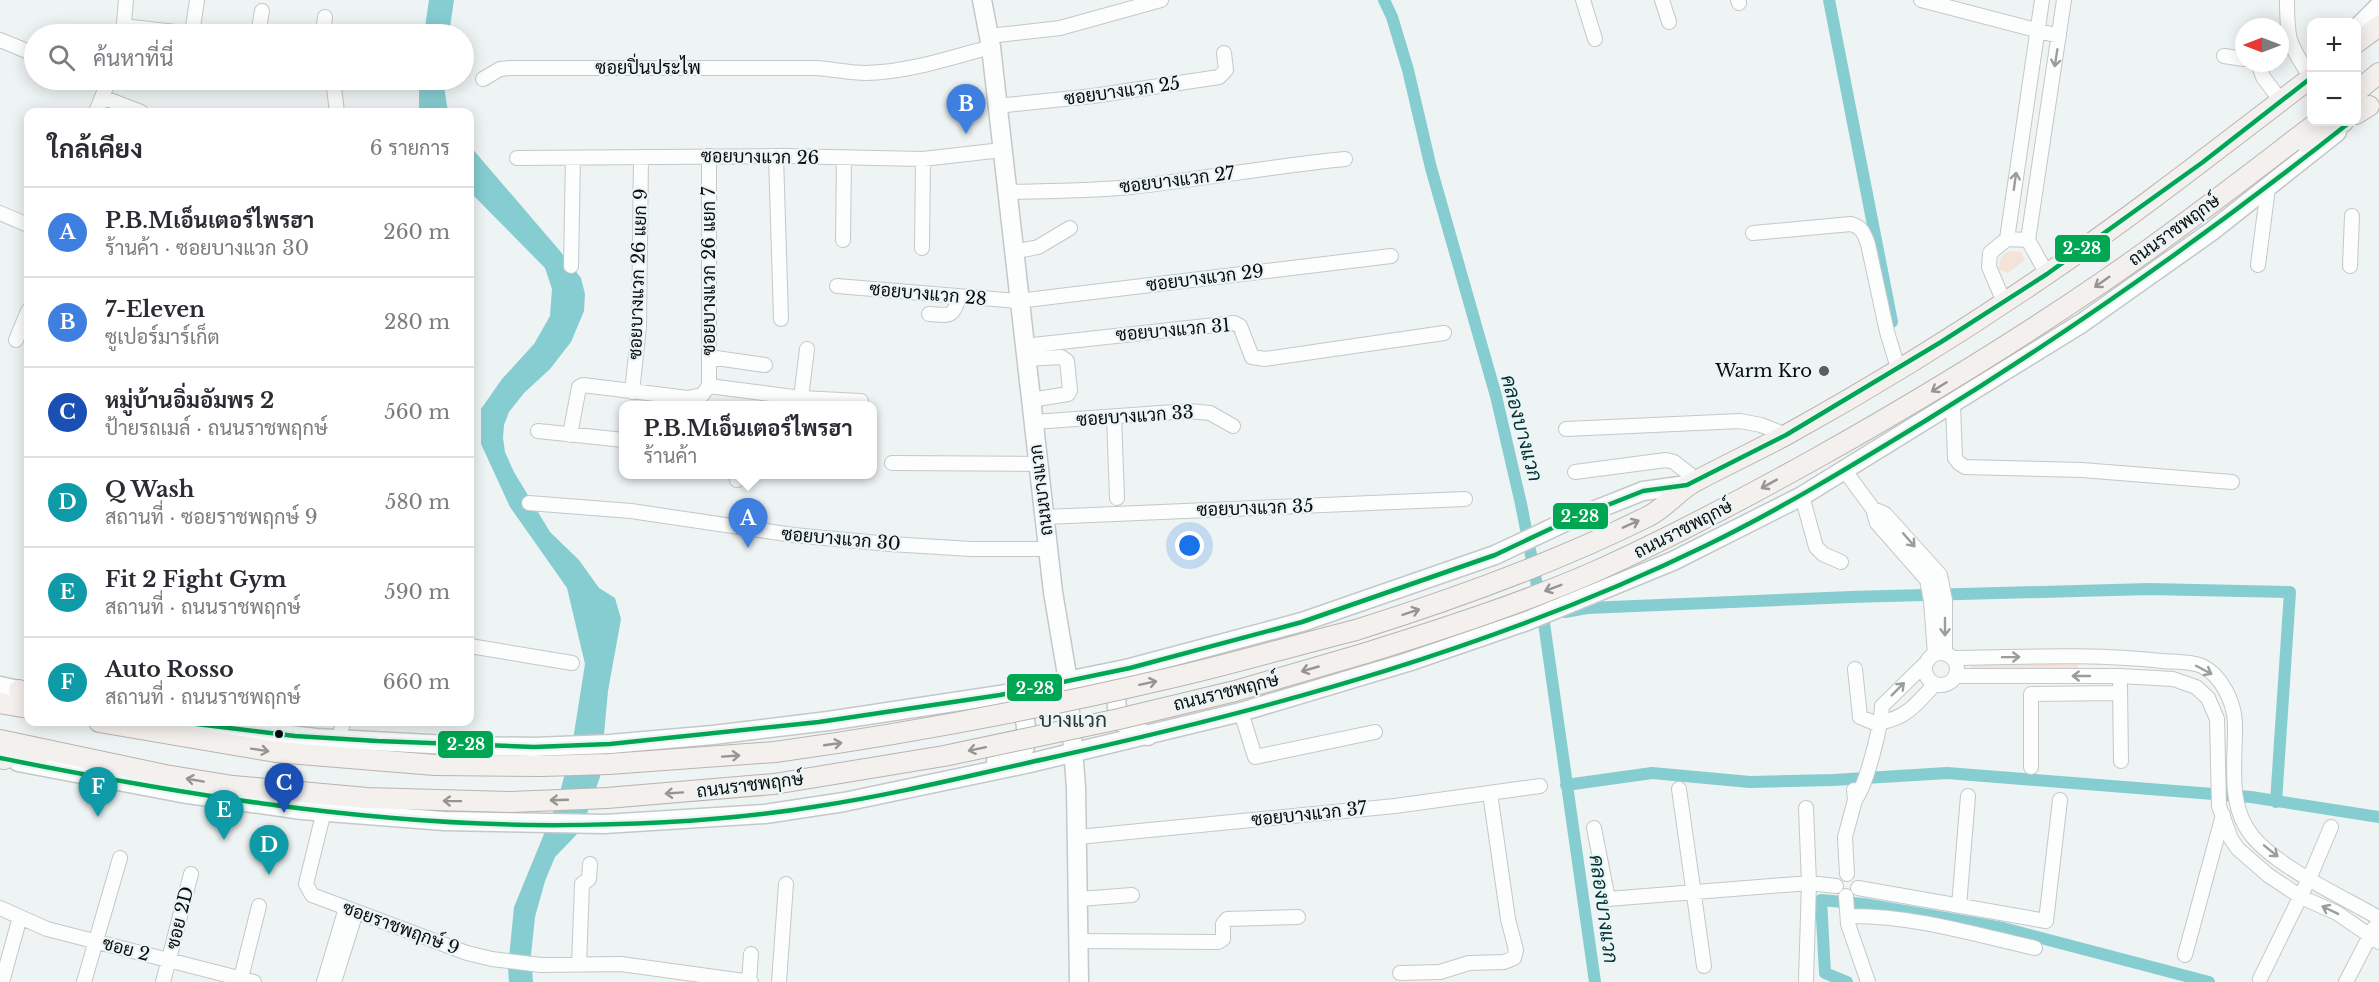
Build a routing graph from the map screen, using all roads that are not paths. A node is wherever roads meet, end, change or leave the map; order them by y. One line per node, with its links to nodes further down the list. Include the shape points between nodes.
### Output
1 (126, 0): 16 (street)
2 (197, 0): 17 (street)
3 (982, 0): 26 (main road, ถนนบางแวก)
4 (1161, 0): 26 (street, ซอยปิ่นประไพ, via 1060,28)
5 (1583, 0): 23 (street)
6 (1662, 0): 14 (street)
7 (1921, 0): 21 (street)
8 (2042, 0): 21 (street)
9 (2064, 0): 22 (street)
10 (2287, 0): 32 (street, via 2290,46)
11 (2379, 6): 15 (main road)
12 (262, 11): 18 (street)
13 (325, 17): 19 (street)
14 (1669, 22)
15 (2361, 23)
16 (124, 24)
17 (193, 24)
18 (260, 24)
19 (324, 24)
20 (2379, 26): 24 (main road)
21 (2038, 30): 22 (street); 65 (street, one-way to 21)
22 (2059, 36): 67 (street, one-way to 67)
23 (1595, 39)
24 (2361, 39)
25 (0, 40): 27 (street)
26 (990, 42): 34 (street, ซอยปิ่นประไพ, via 923,66 895,71 511,68); 41 (main road, ถนนบางแวก)
27 (24, 50)
28 (1224, 53): 41 (street, ซอยบางแวก 25, via 1226,70 1219,77)
29 (2224, 56): 30 (street)
30 (2235, 58)
31 (2261, 72): 39 (street)
32 (2308, 72)
33 (2379, 73): 40 (main road)
34 (483, 78)
35 (2307, 80): 39 (main road, ถนนราชพฤกษ์)
36 (102, 90): 42 (street)
37 (110, 90): 43 (street)
38 (334, 90): 44 (street)
39 (2281, 100): 74 (main road, ถนนราชพฤกษ์, via 2144,206)
40 (2364, 105)
41 (997, 106): 48 (main road, ถนนบางแวก)
42 (97, 108)
43 (135, 108)
44 (336, 108)
45 (2313, 126): 57 (main road, ถนนราชพฤกษ์)
46 (2336, 126): 57 (main road)
47 (2345, 126): 58 (main road, ถนนราชพฤกษ์)
48 (1002, 150): 55 (street, ซอยบางแวก 26); 59 (main road, ถนนบางแวก)
49 (709, 156): 50 (street, ซอยบางแวก 26); 51 (street, ซอยบางแวก 26); 86 (street, ซอยบางแวก 26 แยก 7)
50 (776, 156): 54 (street, ซอยบางแวก 26); 80 (street)
51 (641, 157): 53 (street, ซอยบางแวก 26); 90 (street, ซอยบางแวก 26 แยก 9, via 639,327)
52 (517, 158): 53 (street, ซอยบางแวก 26)
53 (573, 158): 72 (street)
54 (844, 158): 55 (street, ซอยบางแวก 26); 66 (street)
55 (923, 159): 68 (street)
56 (1345, 159): 59 (street, ซอยบางแวก 27, via 1129,187)
57 (2242, 180): 141 (main road, ถนนราชพฤกษ์, one-way to 141, bridge, via 2102,282 1921,398 1661,541 1592,573 1468,621 1235,692 944,756 774,783 607,798 511,802 367,798 233,786)
58 (2268, 188): 71 (street); 95 (main road, ถนนราชพฤกษ์, via 2082,322)
59 (1007, 192): 69 (main road, ถนนบางแวก)
60 (0, 213): 62 (street)
61 (2352, 216): 73 (street)
62 (24, 223)
63 (1070, 228): 69 (street, via 1038,247)
64 (1753, 232): 88 (street, via 1851,224 1863,230)
65 (2007, 239): 67 (street); 78 (street, via 1990,254 1989,267)
66 (843, 240)
67 (2028, 240): 74 (street)
68 (922, 248)
69 (1013, 252): 77 (main road, ถนนบางแวก)
70 (1391, 256): 77 (street, ซอยบางแวก 29)
71 (2258, 265)
72 (571, 266)
73 (2350, 266)
74 (2047, 274): 78 (main road, ถนนราชพฤกษ์)
75 (837, 286): 76 (street, ซอยบางแวก 28)
76 (959, 297): 77 (street, ซอยบางแวก 28); 79 (street, via 952,314)
77 (1018, 301): 85 (main road, ถนนบางแวก)
78 (2004, 302): 88 (main road, ถนนราชพฤกษ์)
79 (929, 314)
80 (781, 319)
81 (24, 321): 83 (street)
82 (1444, 333): 85 (street, ซอยบางแวก 31, via 1265,359 1252,357 1240,326 1234,322)
83 (16, 340)
84 (807, 349): 91 (street)
85 (1024, 352): 93 (main road, ถนนบางแวก); 93 (street, via 1067,361 1068,394)
86 (710, 357): 87 (street); 89 (street, ซอยบางแวก 26 แยก 7)
87 (765, 365)
88 (1898, 368): 102 (main road, ถนนราชพฤกษ์)
89 (709, 386): 90 (street, via 697,398); 92 (street)
90 (632, 392): 101 (street, via 579,387)
91 (801, 398): 92 (street); 94 (street)
92 (746, 399)
93 (1031, 400): 97 (main road, ถนนบางแวก)
94 (812, 401)
95 (1953, 405): 106 (main road, ถนนราชพฤกษ์); 108 (street, via 1955,458 1965,467 2082,470)
96 (1114, 417): 97 (street, ซอยบางแวก 33); 98 (street, ซอยบางแวก 33, via 1201,411 1218,415); 111 (street)
97 (1034, 422): 105 (main road, ถนนบางแวก)
98 (1233, 426)
99 (1566, 429): 102 (street, via 1740,421 1761,424)
100 (538, 431): 101 (street)
101 (570, 435): 103 (street)
102 (1786, 435): 109 (main road, ถนนราชพฤกษ์)
103 (619, 440)
104 (892, 463): 105 (street)
105 (1038, 464): 114 (main road, ถนนบางแวก)
106 (1845, 471): 110 (main road, ถนนราชพฤกษ์); 118 (street, via 1873,509 1877,523 1933,578 1938,600)
107 (1575, 472): 109 (street, via 1666,460 1674,462)
108 (2232, 482)
109 (1692, 483): 121 (main road, ถนนราชพฤกษ์, via 1643,491 1495,555 1302,622); 133 (main road, ถนนราชพฤกษ์, one-way to 109, bridge, via 276,752 435,765 541,766 775,752 930,728 1168,679 1356,630 1438,604 1578,548 1662,508)
110 (1802, 496): 116 (street, via 1815,547); 131 (main road, ถนนราชพฤกษ์, via 1673,561 1527,621)
111 (1116, 498)
112 (1465, 499): 114 (street, ซอยบางแวก 35)
113 (529, 503): 115 (street, ซอยบางแวก 30, via 630,511 793,535 890,544)
114 (1045, 517): 115 (main road, ถนนบางแวก)
115 (1048, 549): 125 (main road, ถนนบางแวก)
116 (1841, 562)
117 (474, 647): 120 (street)
118 (1940, 657): 119 (street, one-way to 119); 123 (street, via 1957,665); 126 (street, via 1925,672); 132 (street, one-way to 118, via 1882,706)
119 (2121, 657): 124 (street); 150 (street, one-way to 150, via 2200,665 2214,675 2228,694 2235,720 2233,770)
120 (572, 663)
121 (1130, 668): 125 (main road, ถนนราชพฤกษ์); 137 (main road, via 1116,690 1116,710 1121,722)
122 (1855, 669): 132 (street, via 1860,717)
123 (1956, 676): 124 (street, one-way to 123); 126 (street, via 1944,685)
124 (2120, 676): 127 (street); 153 (street, via 2173,679 2196,687 2208,698 2217,719)
125 (1067, 682): 129 (main road, ถนนราชพฤกษ์); 139 (main road, ถนนบางแวก)
126 (1935, 684): 132 (street, via 1906,714)
127 (2120, 693): 142 (street); 143 (street, via 2031,694)
128 (0, 703): 130 (main road)
129 (944, 703): 135 (main road, ถนนราชพฤกษ์, via 815,723 610,744 534,747); 144 (main road, via 1017,708 1025,718 1027,730 1025,747 1018,752)
130 (24, 707)
131 (1241, 712): 136 (street, via 1255,757); 137 (main road, ถนนราชพฤกษ์)
132 (1881, 724): 160 (street, via 1845,837)
133 (126, 726)
134 (260, 726): 135 (main road, ถนนราชพฤกษ์)
135 (341, 730)
136 (1375, 732)
137 (1148, 736): 139 (main road, ถนนราชพฤกษ์)
138 (0, 740): 141 (main road, ถนนราชพฤกษ์)
139 (1074, 752): 144 (main road, ถนนราชพฤกษ์); 156 (main road, ถนนบางแวก)
140 (2, 759): 141 (main road, via 18,754 80,765); 152 (main road, ถนนราชพฤกษ์, via 181,794)
141 (106, 760)
142 (2121, 760)
143 (2031, 767)
144 (956, 778): 152 (main road, ถนนราชพฤกษ์, via 765,814 604,824 508,824)
145 (1540, 786): 147 (street, ซอยบางแวก 37)
146 (1679, 789): 166 (street)
147 (1490, 793): 156 (street, ซอยบางแวก 37); 187 (street, via 1516,950 1514,958 1469,963 1440,972)
148 (1968, 796): 171 (street)
149 (2060, 800): 171 (street, via 2046,921)
150 (2237, 805): 153 (street); 161 (street, one-way to 161, via 2253,837)
151 (1806, 808): 162 (street)
152 (324, 811): 173 (street, ซอยราชพฤกษ์ 9, via 306,884 312,895)
153 (2221, 811): 168 (street, via 2238,849); 183 (street)
154 (2331, 827): 161 (street)
155 (1594, 828): 166 (street, via 1608,899)
156 (1078, 837): 169 (main road, ถนนบางแวก)
157 (120, 858): 179 (street)
158 (590, 864): 185 (street, via 589,879 582,884)
159 (191, 874): 184 (street, ซอย 2D)
160 (1846, 874): 164 (street, via 1856,878); 165 (street, via 1840,876)
161 (2309, 879): 168 (street); 177 (street)
162 (1809, 883): 165 (street); 166 (street); 198 (street)
163 (786, 884): 196 (street)
164 (1858, 888): 165 (street, via 1853,894); 171 (street)
165 (1841, 891): 174 (street)
166 (1695, 893): 186 (street)
167 (1132, 895): 169 (street)
168 (2301, 897): 178 (street, one-way to 168); 188 (street)
169 (1078, 899): 180 (main road, ถนนบางแวก)
170 (259, 906): 189 (street)
171 (1959, 906)
172 (0, 908): 176 (street, ซอย 2)
173 (351, 910): 185 (street, ซอยราชพฤกษ์ 9, via 467,953 492,959); 193 (street); 194 (street)
174 (1848, 916): 181 (street, via 1872,915 1947,927); 199 (street)
175 (1298, 917): 180 (street, via 1227,919 1223,939 1218,942)
176 (20, 918): 179 (street, ซอย 2); 190 (street)
177 (2379, 921): 178 (street)
178 (2374, 938): 200 (street)
179 (95, 940): 184 (street, ซอย 2); 191 (street)
180 (1078, 941): 197 (main road, ถนนบางแวก)
181 (2035, 948)
182 (751, 954): 195 (street)
183 (2185, 955)
184 (169, 961): 189 (street, ซอย 2); 192 (street, ซอย 2D)
185 (579, 965): 195 (street, ซอยราชพฤกษ์ 9, via 621,964)
186 (1704, 966)
187 (1400, 973)
188 (2260, 979)
189 (245, 981)
190 (2, 982)
191 (84, 982)
192 (163, 982)
193 (324, 982)
194 (334, 982)
195 (750, 982)
196 (779, 982)
197 (1079, 982)
198 (1803, 982)
199 (1868, 982)
200 (2346, 982)

